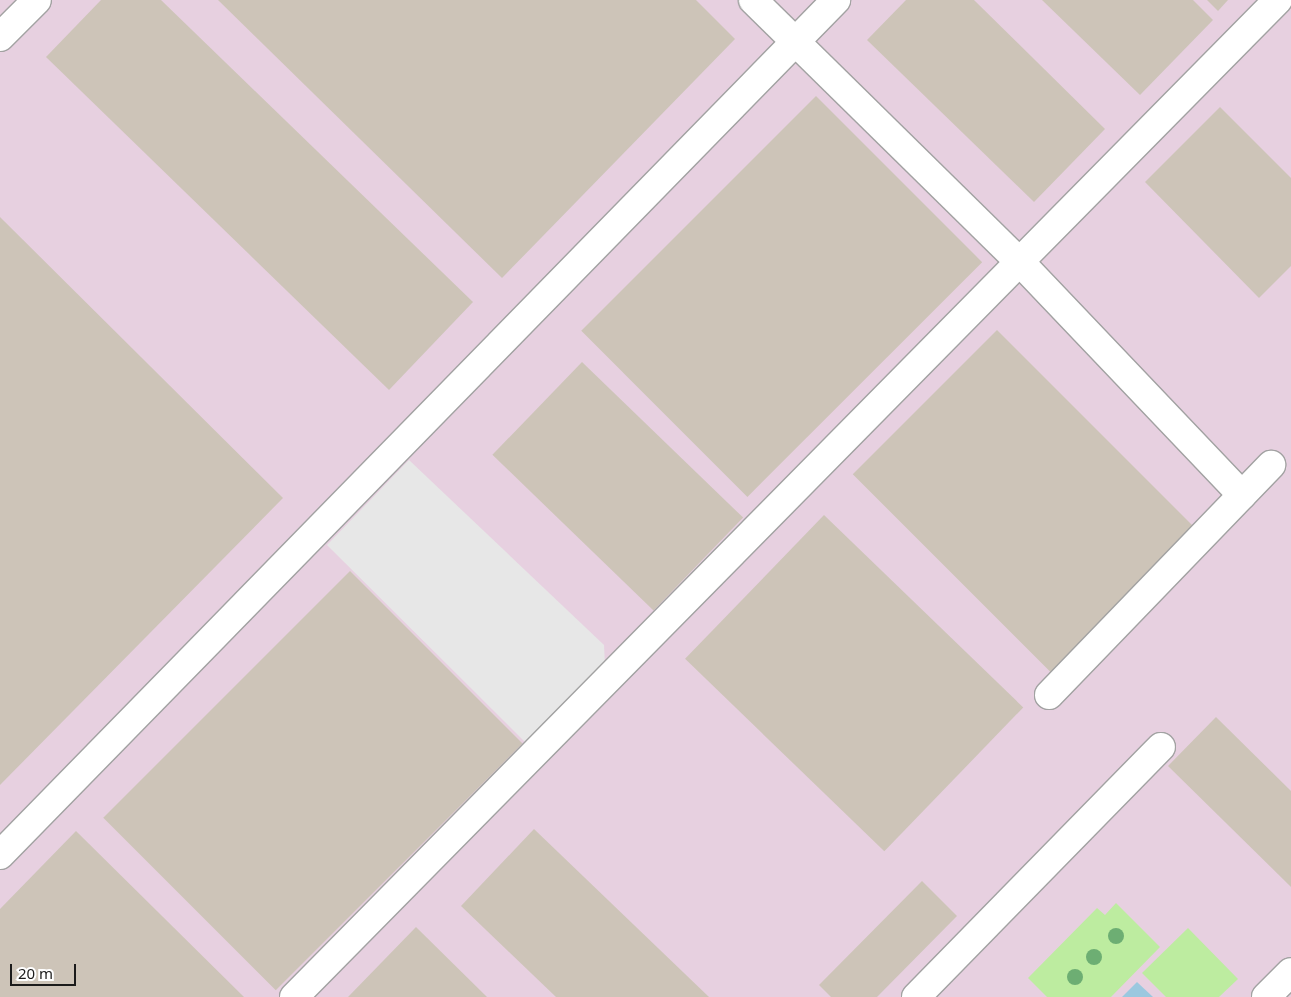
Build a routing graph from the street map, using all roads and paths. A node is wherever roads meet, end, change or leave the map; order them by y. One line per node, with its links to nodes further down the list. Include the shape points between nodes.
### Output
1 (37, 0): 5 (lane)
2 (753, 0): 6 (lane)
3 (836, 0): 6 (lane)
4 (1278, 0): 7 (lane)
5 (0, 37)
6 (795, 41): 7 (lane); 14 (lane)
7 (1020, 262): 9 (lane); 10 (lane)
8 (1271, 465): 9 (lane)
9 (1242, 495): 12 (lane)
10 (638, 649): 11 (lane); 16 (lane)
11 (604, 656)
12 (1049, 695)
13 (1161, 748): 17 (lane)
14 (0, 855)
15 (1291, 972): 18 (lane)
16 (294, 997)
17 (916, 997)
18 (1266, 997)

